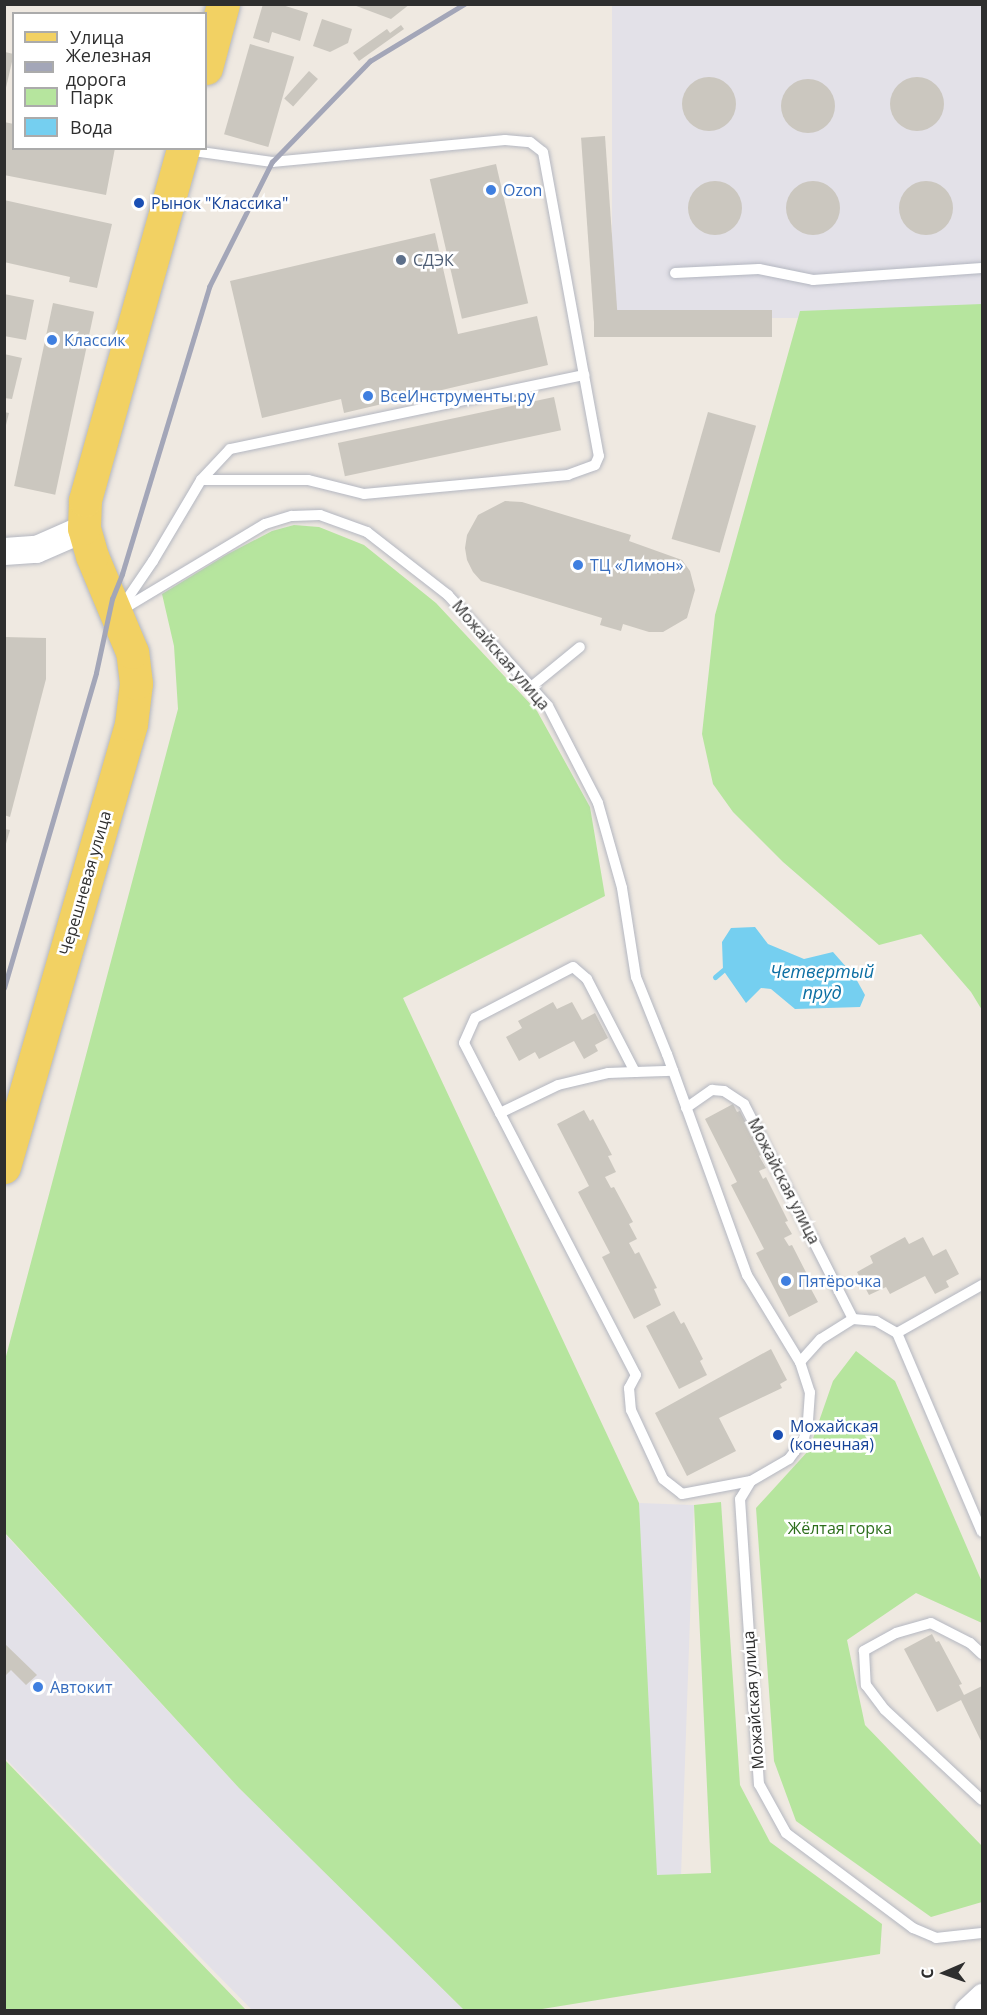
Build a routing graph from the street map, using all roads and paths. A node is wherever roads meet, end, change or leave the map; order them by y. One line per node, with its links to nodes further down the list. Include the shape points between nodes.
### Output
1 (223, 4): 2 (main road)
2 (207, 64)
3 (183, 150): 9 (main road, Черешневая улица, via 85,500)
4 (190, 150): 7 (lane, via 272,162 505,140 530,142 543,152)
5 (982, 268): 6 (lane, via 813,280 759,268)
6 (675, 273)
7 (584, 375): 8 (lane, via 230,449); 8 (lane, via 599,456 595,465 568,475 364,494 308,480)
8 (201, 480): 11 (lane, via 153,561)
9 (84, 528): 10 (street, via 36,549); 11 (main road, Черешневая улица)
10 (4, 551)
11 (114, 606): 13 (lane, Можайская улица, via 265,524 292,516 320,515 367,532 448,595); 18 (main road, Черешневая улица, via 132,652 136,683 131,724)
12 (580, 647): 13 (lane)
13 (531, 687): 14 (lane, Можайская улица, via 548,706 598,803 622,888 636,978)
14 (673, 1071): 15 (lane); 16 (lane, Можайская улица)
15 (635, 1072): 17 (lane, via 608,1073 558,1085); 17 (lane, via 587,979 573,967 475,1018 464,1043)
16 (686, 1108): 20 (lane, Можайская улица, via 712,1090 724,1091 744,1104); 22 (lane, Можайская улица, via 747,1275)
17 (500, 1113): 23 (lane, via 636,1375 629,1388 631,1410 663,1479 682,1494)
18 (4, 1167)
19 (982, 1285): 21 (lane)
20 (853, 1318): 21 (lane, via 876,1321); 22 (lane, via 821,1339)
21 (897, 1333): 24 (lane)
22 (800, 1362): 23 (lane, Можайская улица, via 810,1392 804,1439 789,1459)
23 (750, 1481): 27 (lane, Можайская улица, via 740,1499 759,1784 786,1833 913,1928 936,1938)
24 (982, 1532)
25 (982, 1654): 26 (lane, via 970,1643 931,1623 896,1633 864,1652 866,1685 885,1710)
26 (982, 1800)
27 (982, 1933)
28 (982, 1995): 29 (street)
29 (966, 2010)

